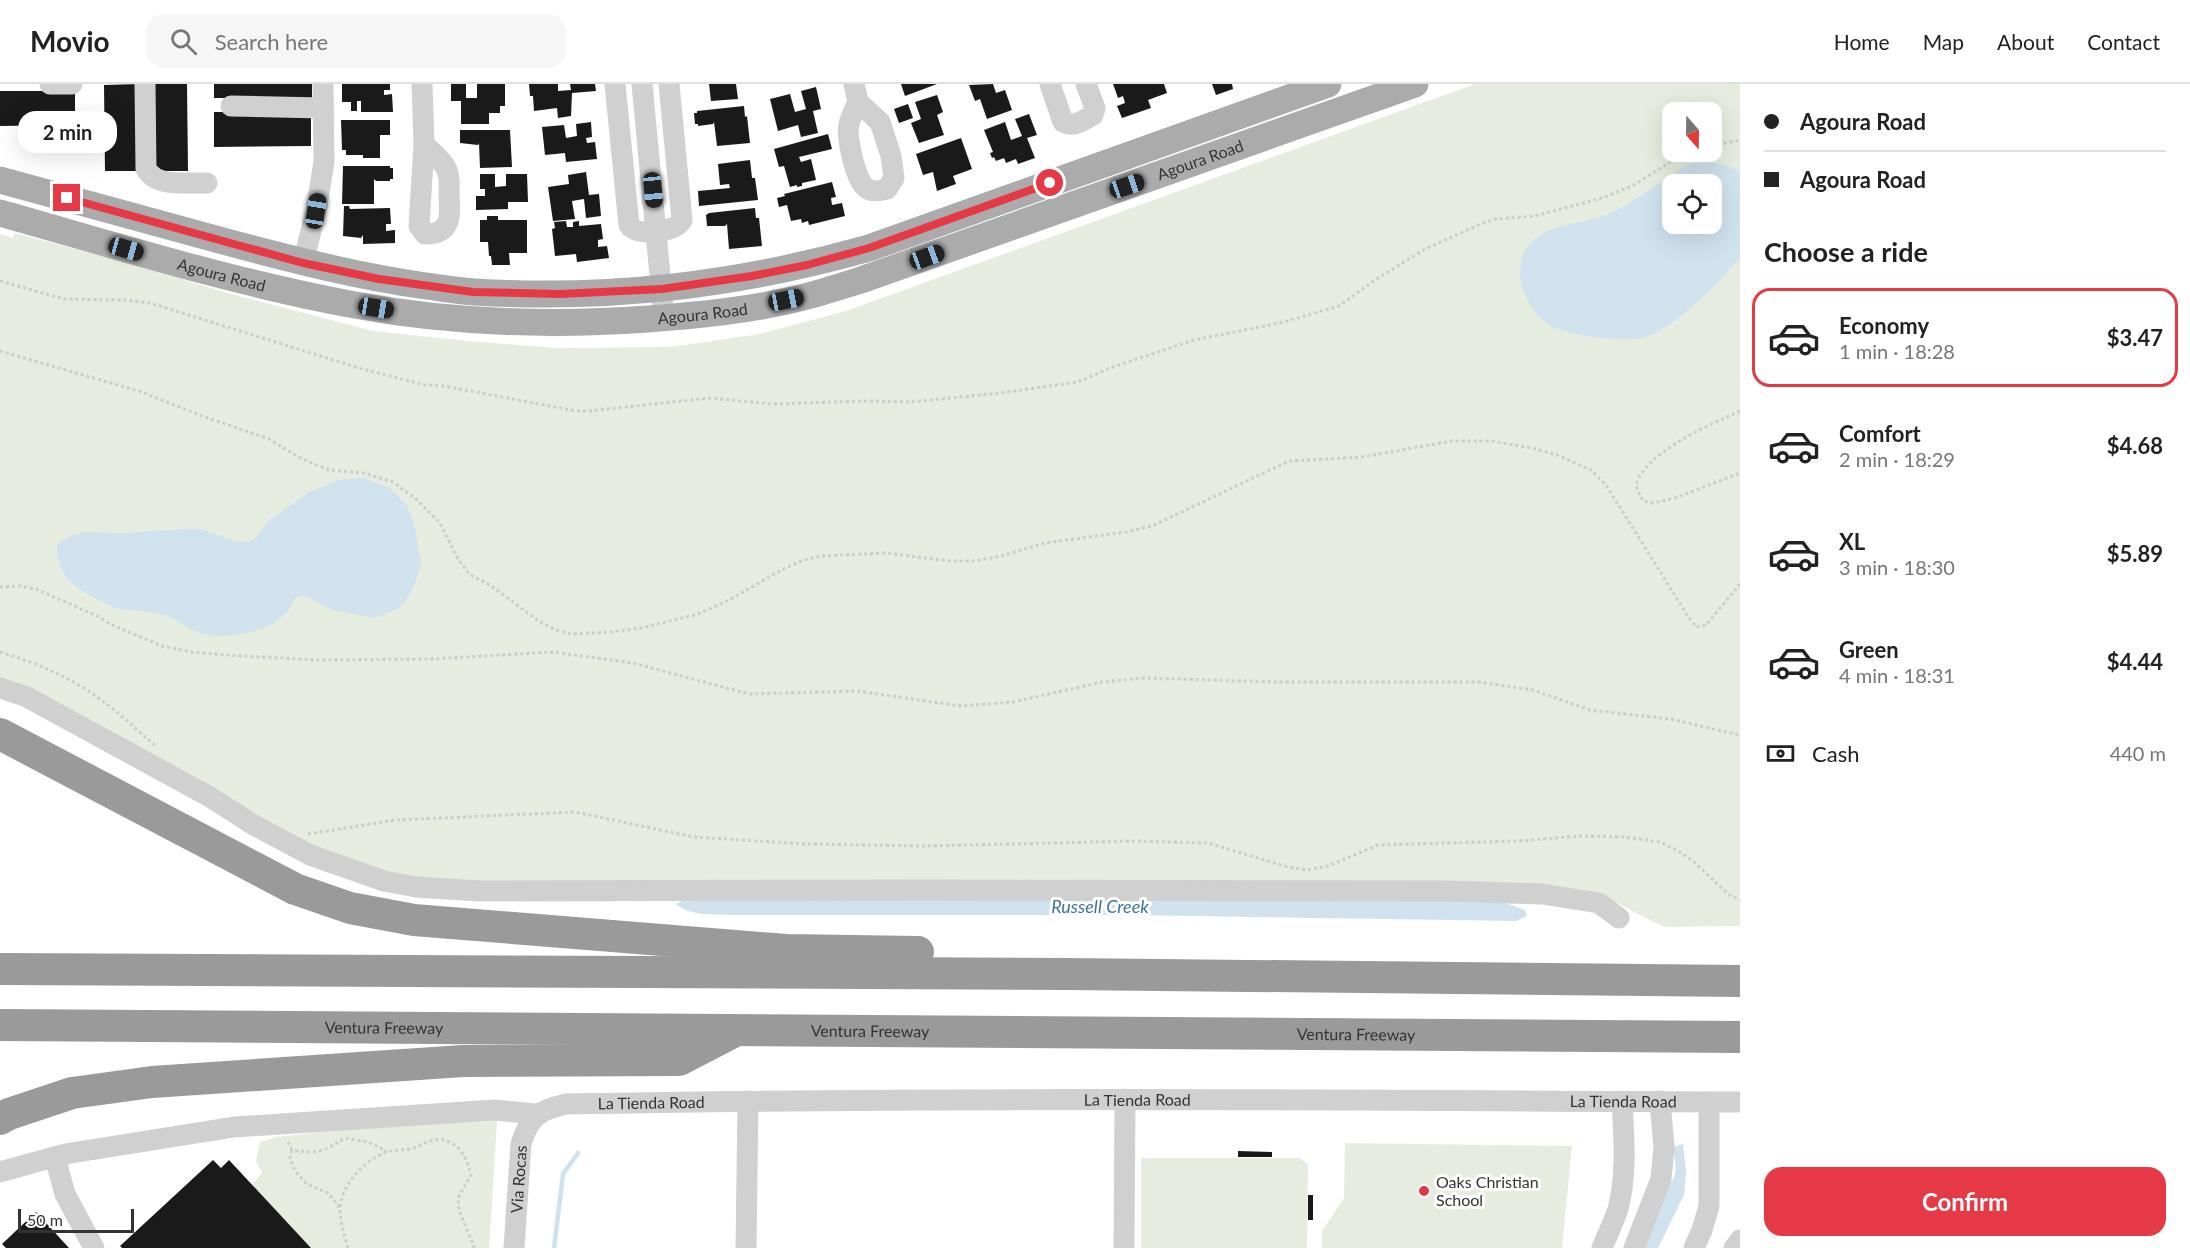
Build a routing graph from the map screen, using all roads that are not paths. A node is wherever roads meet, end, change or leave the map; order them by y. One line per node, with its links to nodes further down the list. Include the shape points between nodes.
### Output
1 (50, 84): 2 (street)
2 (72, 84)
3 (145, 84): 17 (street, via 146,169 160,181)
4 (323, 84): 14 (street)
5 (422, 84): 15 (street)
6 (615, 84): 19 (street, via 629,225 636,231)
7 (642, 84): 19 (street)
8 (669, 84): 19 (street, via 682,220 674,229)
9 (1050, 84): 10 (street, via 1067,124 1081,123 1093,115 1095,108)
10 (1086, 84)
11 (1328, 84): 21 (main road, Agoura Road, via 869,248 763,274)
12 (1415, 84): 23 (main road, Agoura Road, via 861,280 804,297 732,311)
13 (231, 106): 14 (street)
14 (323, 108): 20 (street, via 324,162)
15 (424, 144)
16 (0, 180): 20 (main road, Agoura Road)
17 (207, 183)
18 (0, 213): 22 (main road, Agoura Road)
19 (657, 232): 21 (street)
20 (303, 263): 21 (main road, Agoura Road, via 473,292 560,294); 22 (main road)
21 (662, 289): 23 (street)
22 (295, 293): 23 (main road, Agoura Road, via 436,317 583,323)
23 (664, 318)
24 (0, 688): 26 (street, via 25,696 310,855 384,882 416,887 480,891 1542,894 1599,903)
25 (0, 734): 28 (highway, via 296,889 350,908 414,920 786,950 1029,954)
26 (1619, 918)
27 (0, 969): 28 (highway)
28 (1067, 974): 29 (highway)
29 (1740, 981)
30 (0, 1024): 31 (highway, Ventura Freeway)
31 (735, 1030): 32 (highway, Ventura Freeway); 40 (highway, via 679,1060 443,1062 153,1082 72,1093)
32 (1740, 1037)
33 (1125, 1099): 34 (street, La Tienda Road); 35 (street, La Tienda Road); 47 (street)
34 (748, 1101): 39 (street, La Tienda Road, via 566,1104); 46 (street)
35 (1622, 1101): 36 (street, La Tienda Road); 48 (street, via 1622,1192)
36 (1660, 1101): 37 (street, La Tienda Road); 49 (street, via 1664,1147 1661,1179)
37 (1709, 1102): 38 (street, La Tienda Road); 50 (street, via 1709,1206)
38 (1740, 1102)
39 (536, 1114): 41 (street, via 495,1110 234,1126); 45 (street, Via Rocas, via 521,1144)
40 (0, 1119)
41 (55, 1157): 42 (street); 44 (street, via 65,1194)
42 (0, 1172)
43 (1740, 1240): 51 (street)
44 (94, 1248)
45 (513, 1248)
46 (746, 1248)
47 (1124, 1248)
48 (1602, 1248)
49 (1634, 1248)
50 (1694, 1248)
51 (1734, 1248)

